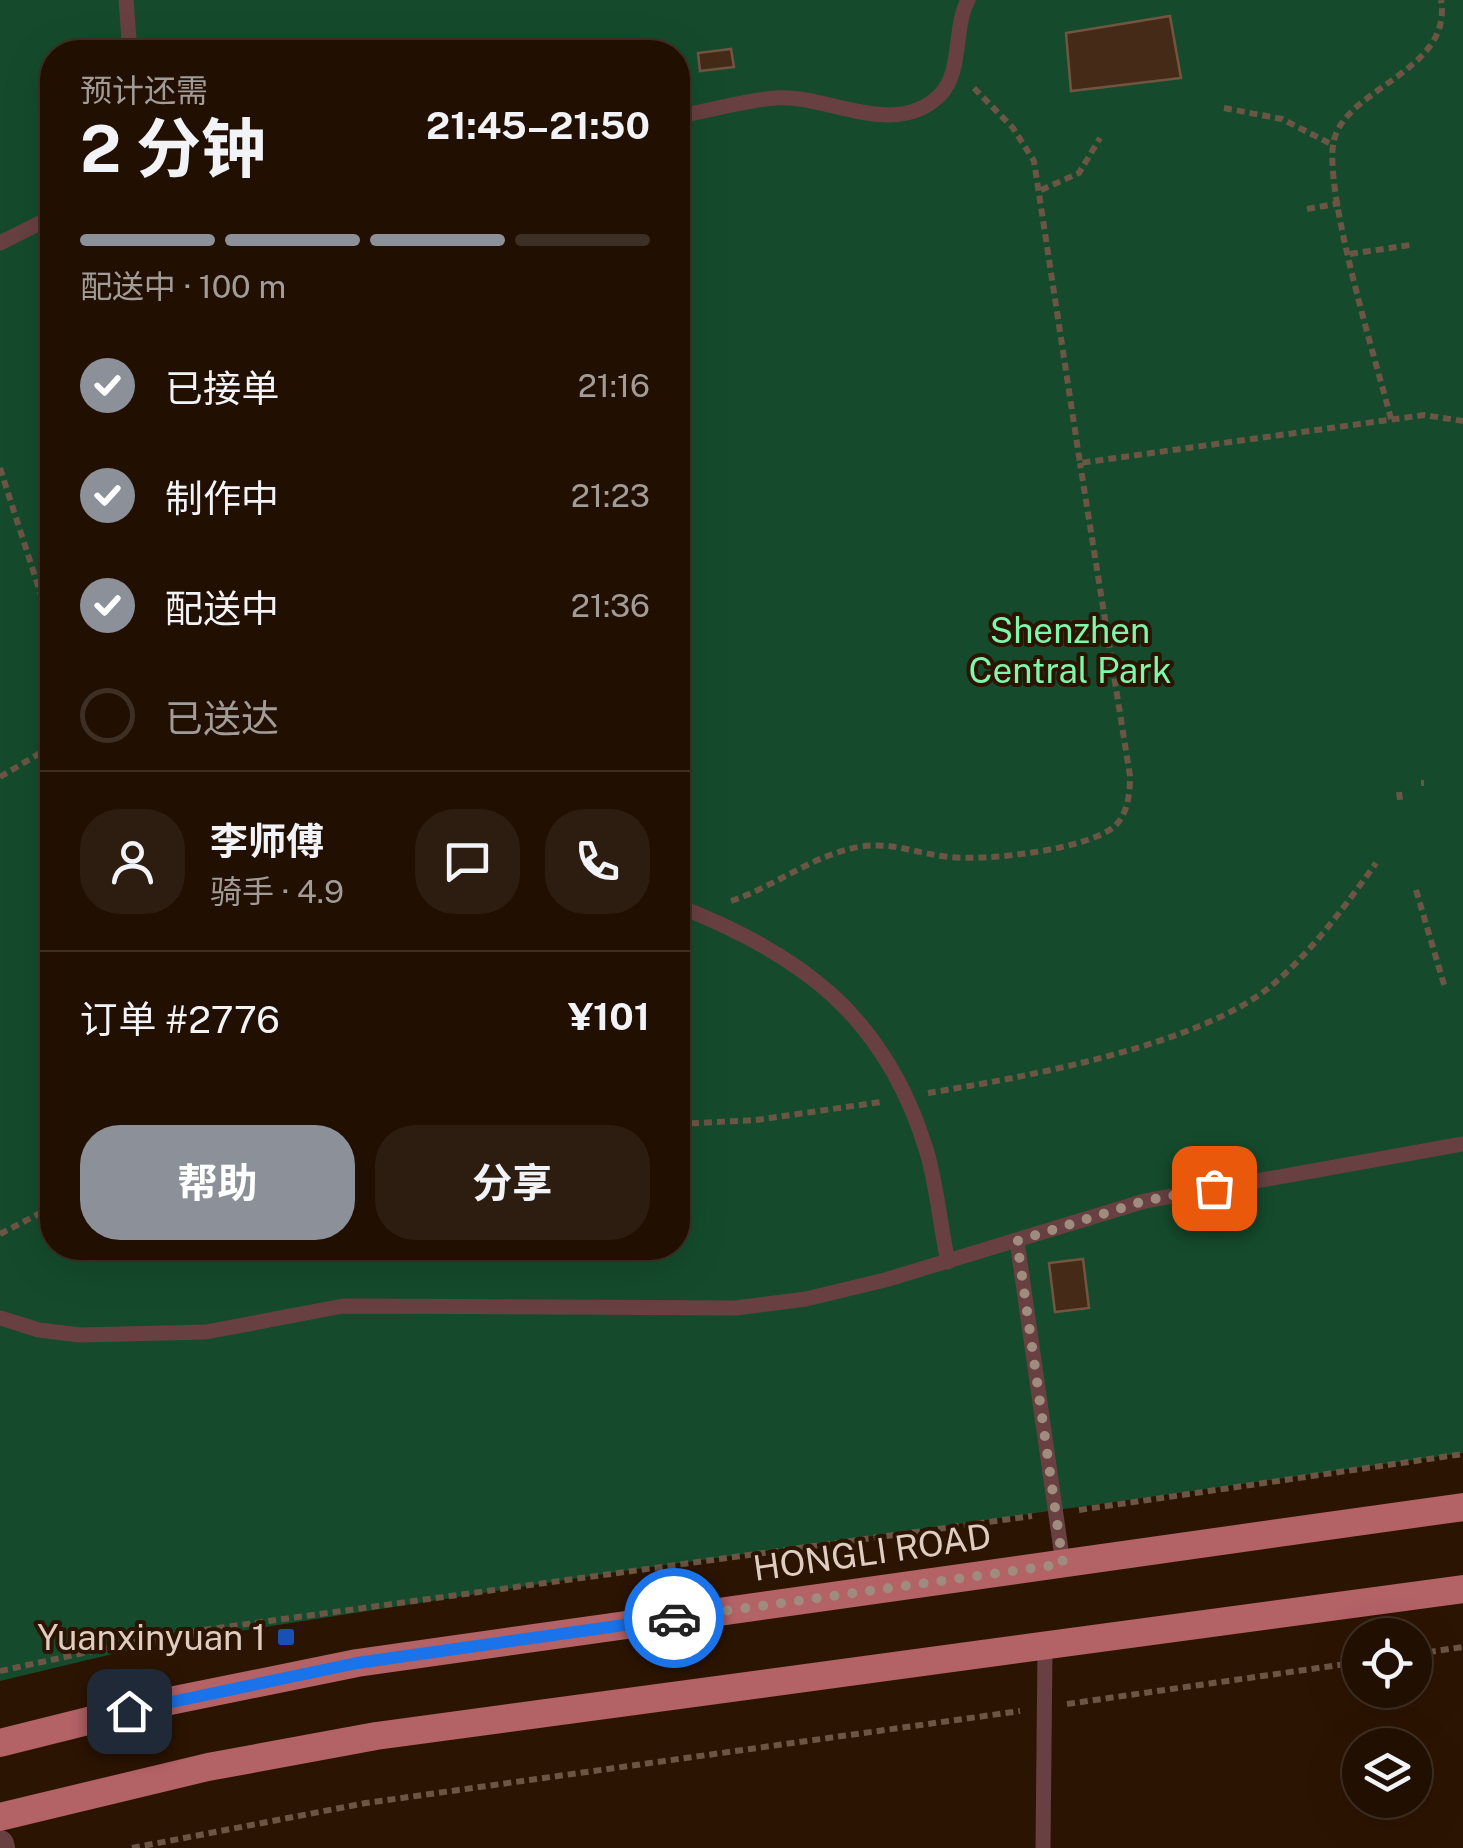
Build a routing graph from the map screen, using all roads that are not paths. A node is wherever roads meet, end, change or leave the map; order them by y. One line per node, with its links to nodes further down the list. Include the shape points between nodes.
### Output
1 (126, 0): 3 (lane)
2 (968, 0): 4 (lane, via 951,74 940,95 912,108 870,115 776,98)
3 (129, 40)
4 (690, 114)
5 (40, 224): 6 (lane)
6 (0, 243)
7 (690, 911): 10 (lane, via 790,958 866,1032 926,1148)
8 (1463, 1144): 9 (lane, via 1144,1201)
9 (1017, 1241): 10 (lane); 13 (lane)
10 (948, 1262): 11 (lane, via 806,1299 736,1308 343,1306 206,1332 80,1335)
11 (0, 1318)
12 (1463, 1506): 13 (main road, HONGLI ROAD)
13 (1063, 1564): 16 (main road, HONGLI ROAD, via 357,1663)
14 (1463, 1589): 15 (main road)
15 (1045, 1648): 17 (main road, via 295,1749); 18 (lane)
16 (0, 1743)
17 (0, 1817)
18 (1043, 1848)

